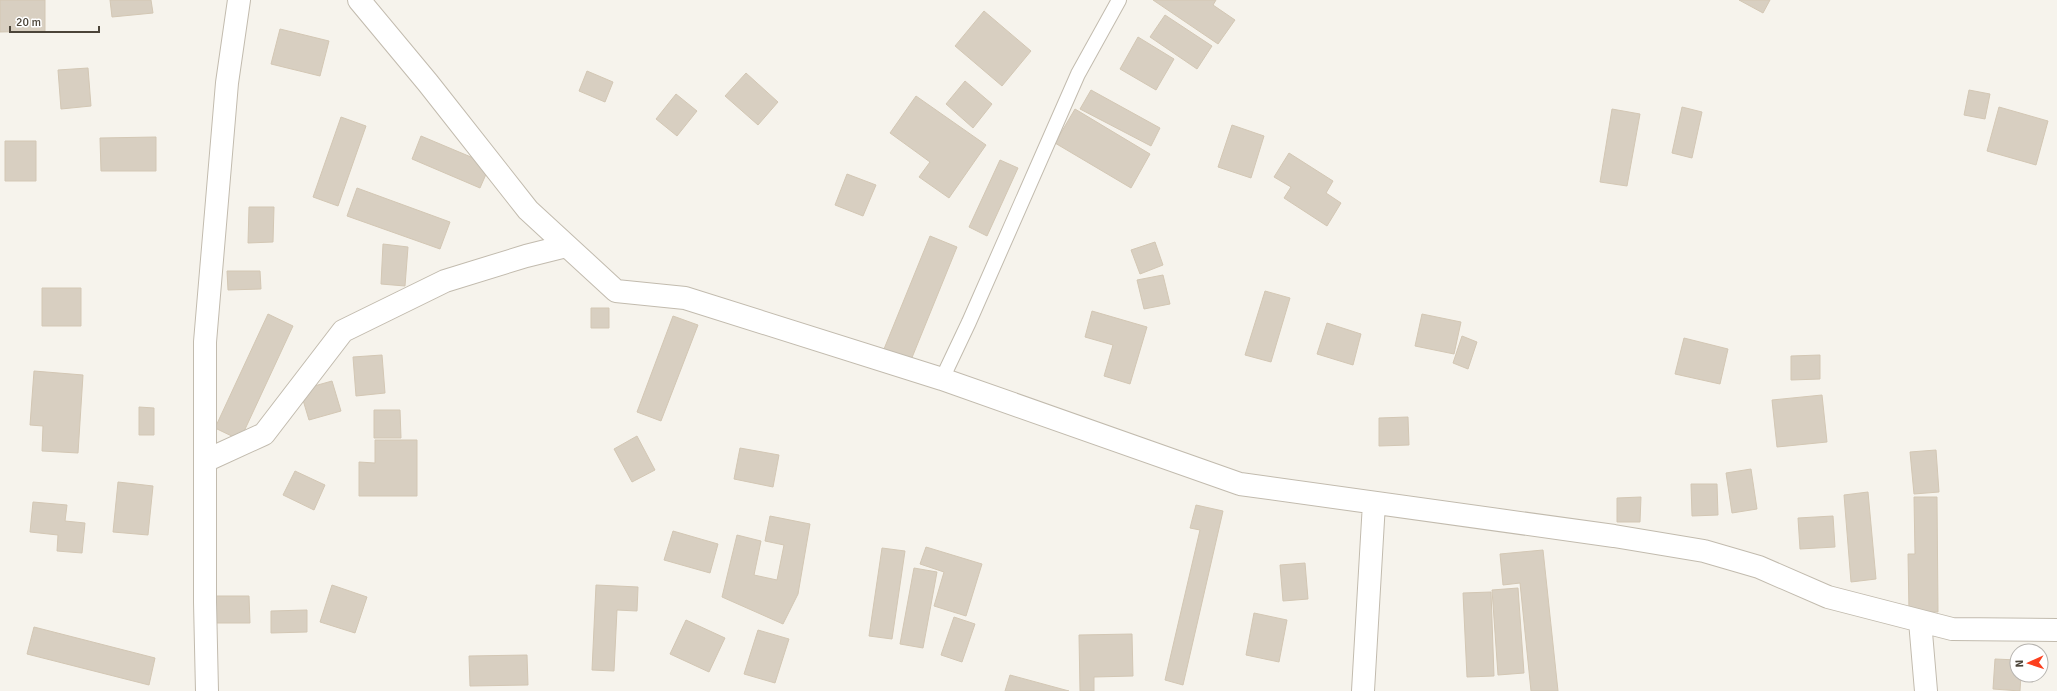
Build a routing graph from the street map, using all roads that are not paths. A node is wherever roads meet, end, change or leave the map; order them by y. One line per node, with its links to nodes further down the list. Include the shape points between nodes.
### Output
1 (239, 0): 6 (street, via 227,83 205,342)
2 (359, 0): 4 (street, via 528,210)
3 (1119, 0): 5 (lane, via 1078,74)
4 (566, 246): 5 (street, via 616,292 685,298); 6 (street, via 445,281 343,331 264,434)
5 (942, 379): 7 (street, via 1240,484)
6 (205, 461): 10 (street, via 204,602)
7 (1374, 502): 8 (street, via 1704,551 1759,567 1828,597); 11 (street)
8 (1920, 621): 9 (street, via 1952,629); 12 (street)
9 (2057, 630)
10 (207, 691)
11 (1363, 691)
12 (1926, 691)

